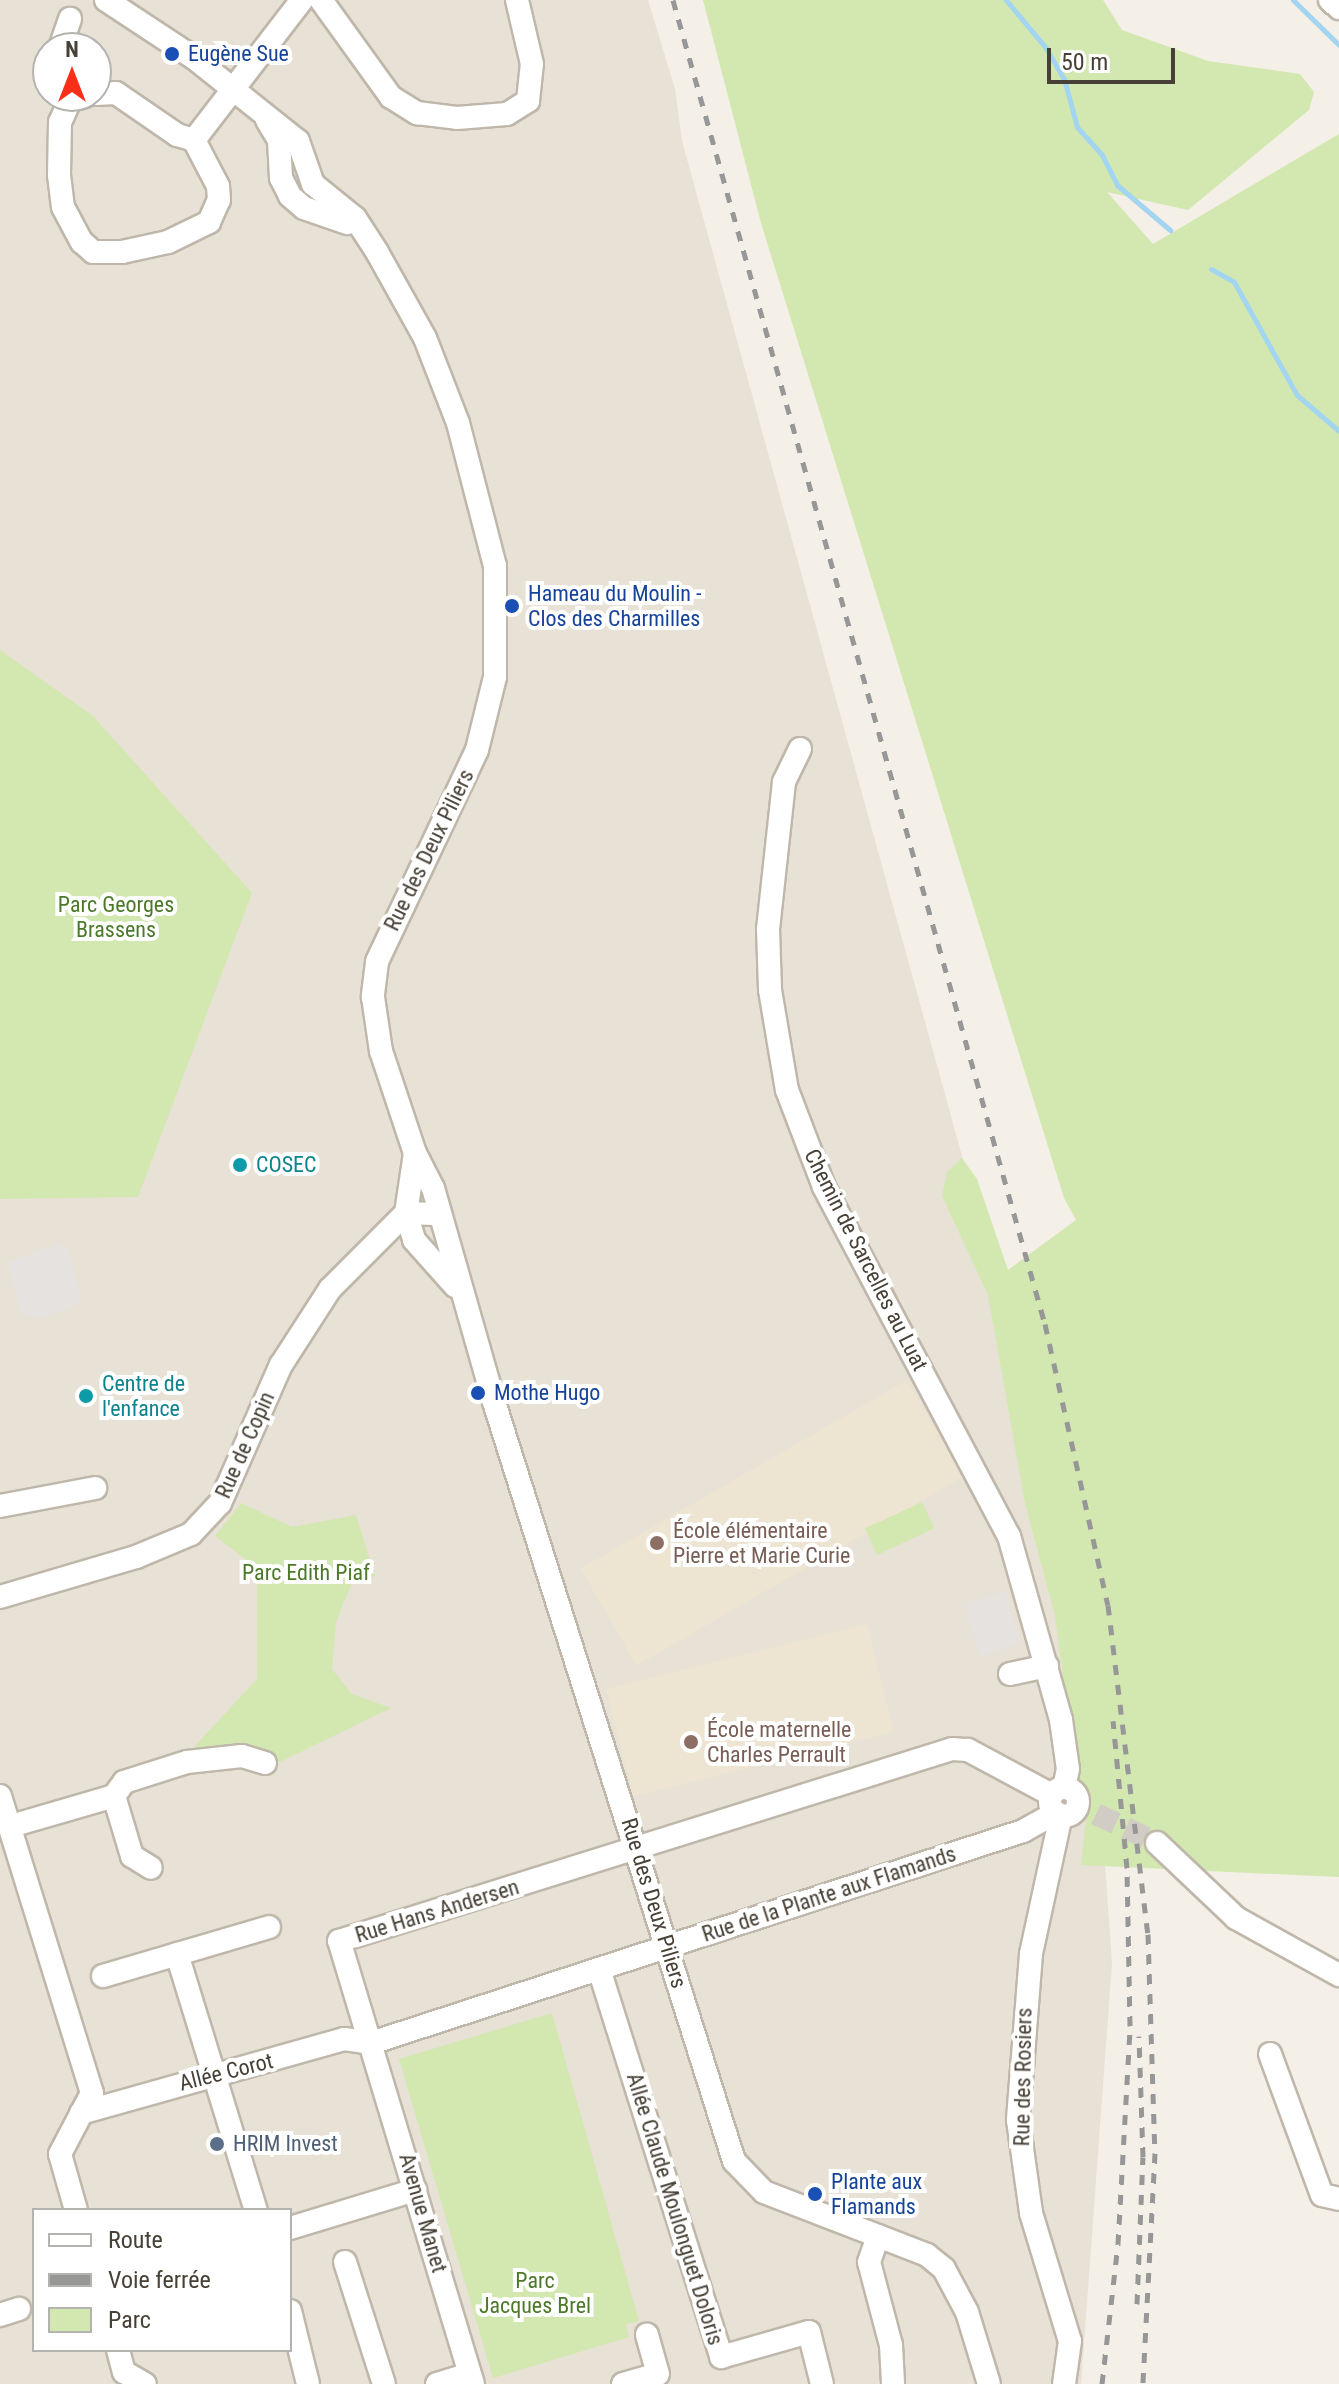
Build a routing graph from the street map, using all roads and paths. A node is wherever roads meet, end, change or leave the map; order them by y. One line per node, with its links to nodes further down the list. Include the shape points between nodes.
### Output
1 (106, 0): 7 (street, Rue des Deux Piliers)
2 (302, 0): 7 (street)
3 (321, 0): 4 (street, via 391,97 417,113 457,118 507,114 528,101 532,64)
4 (517, 0)
5 (70, 19): 6 (street)
6 (66, 32)
7 (233, 87): 10 (street); 12 (street, Rue des Deux Piliers, via 260,109 279,140 281,178 290,196 304,208 365,233 425,338 458,423 488,526 499,607 495,677 477,750 377,962 377,1036)
8 (112, 93): 10 (street, via 169,131)
9 (68, 112): 10 (street, via 58,147 63,207 93,252 168,242 209,222 219,200 218,186)
10 (194, 140)
11 (800, 749): 20 (street, Chemin de Sarcelles au Luat, via 784,782 768,929 770,990 787,1090 824,1187 991,1496)
12 (415, 1153): 13 (street, Rue des Deux Piliers); 14 (street, Rue des Deux Piliers)
13 (406, 1213): 14 (street); 15 (street, Rue des Deux Piliers); 16 (street, Rue de Copin)
14 (440, 1214): 15 (street); 17 (street, Rue des Deux Piliers)
15 (414, 1240): 16 (street); 17 (street, Rue des Deux Piliers)
16 (354, 1265): 21 (street, Rue de Copin, via 302,1326 240,1463 208,1518 164,1548)
17 (463, 1297): 30 (street, Rue des Deux Piliers)
18 (95, 1488): 19 (street)
19 (0, 1506)
20 (1019, 1566): 22 (street, Rue des Rosiers)
21 (0, 1597)
22 (1047, 1666): 23 (street); 27 (street, Rue des Rosiers, via 1066,1746)
23 (1010, 1674)
24 (265, 1763): 26 (street, via 242,1756 187,1762 124,1782)
25 (0, 1796): 28 (street)
26 (114, 1796): 28 (street); 31 (street, via 132,1856)
27 (1067, 1805): 30 (street, via 968,1750 952,1749); 33 (street, Rue de la Plante aux Flamands, via 1023,1831); 62 (street, Rue des Rosiers, via 1031,1954 1018,2120 1023,2173 1070,2341)
28 (11, 1826): 41 (street, via 92,2093)
29 (1157, 1843): 36 (street, via 1236,1918)
30 (638, 1850): 33 (street, Rue des Deux Piliers); 38 (street, Rue Hans Andersen, via 339,1941)
31 (151, 1868)
32 (269, 1927): 34 (street)
33 (668, 1947): 35 (street, Rue de la Plante aux Flamands); 47 (street, Rue des Deux Piliers, via 727,2143 746,2177 764,2192)
34 (177, 1954): 37 (street); 40 (street)
35 (599, 1969): 38 (street, Rue de la Plante aux Flamands); 59 (street, Allée Claude Moulonguet Doloris, via 721,2357 809,2332)
36 (1339, 1975)
37 (103, 1976)
38 (371, 2043): 40 (street, Allée Corot, via 344,2039); 42 (street, Avenue Manet)
39 (1270, 2054): 43 (street, via 1322,2195)
40 (214, 2073): 41 (street, Allée Corot); 45 (street)
41 (81, 2113): 44 (street, via 60,2154)
42 (415, 2190): 46 (street); 52 (street, Avenue Manet)
43 (1339, 2199)
44 (75, 2208)
45 (255, 2208)
46 (292, 2227)
47 (878, 2236): 60 (street, via 869,2262 891,2345); 61 (street, Rue des Deux Piliers, via 927,2255 956,2284)
48 (345, 2262): 56 (street)
49 (292, 2327): 54 (street)
50 (647, 2335): 53 (street)
51 (119, 2352): 55 (street, via 124,2372)
52 (472, 2379): 57 (street)
53 (660, 2379): 58 (street)
54 (299, 2382)
55 (145, 2384)
56 (384, 2384)
57 (437, 2384)
58 (623, 2384)
59 (822, 2384)
60 (893, 2384)
61 (989, 2384)
62 (1064, 2384)

